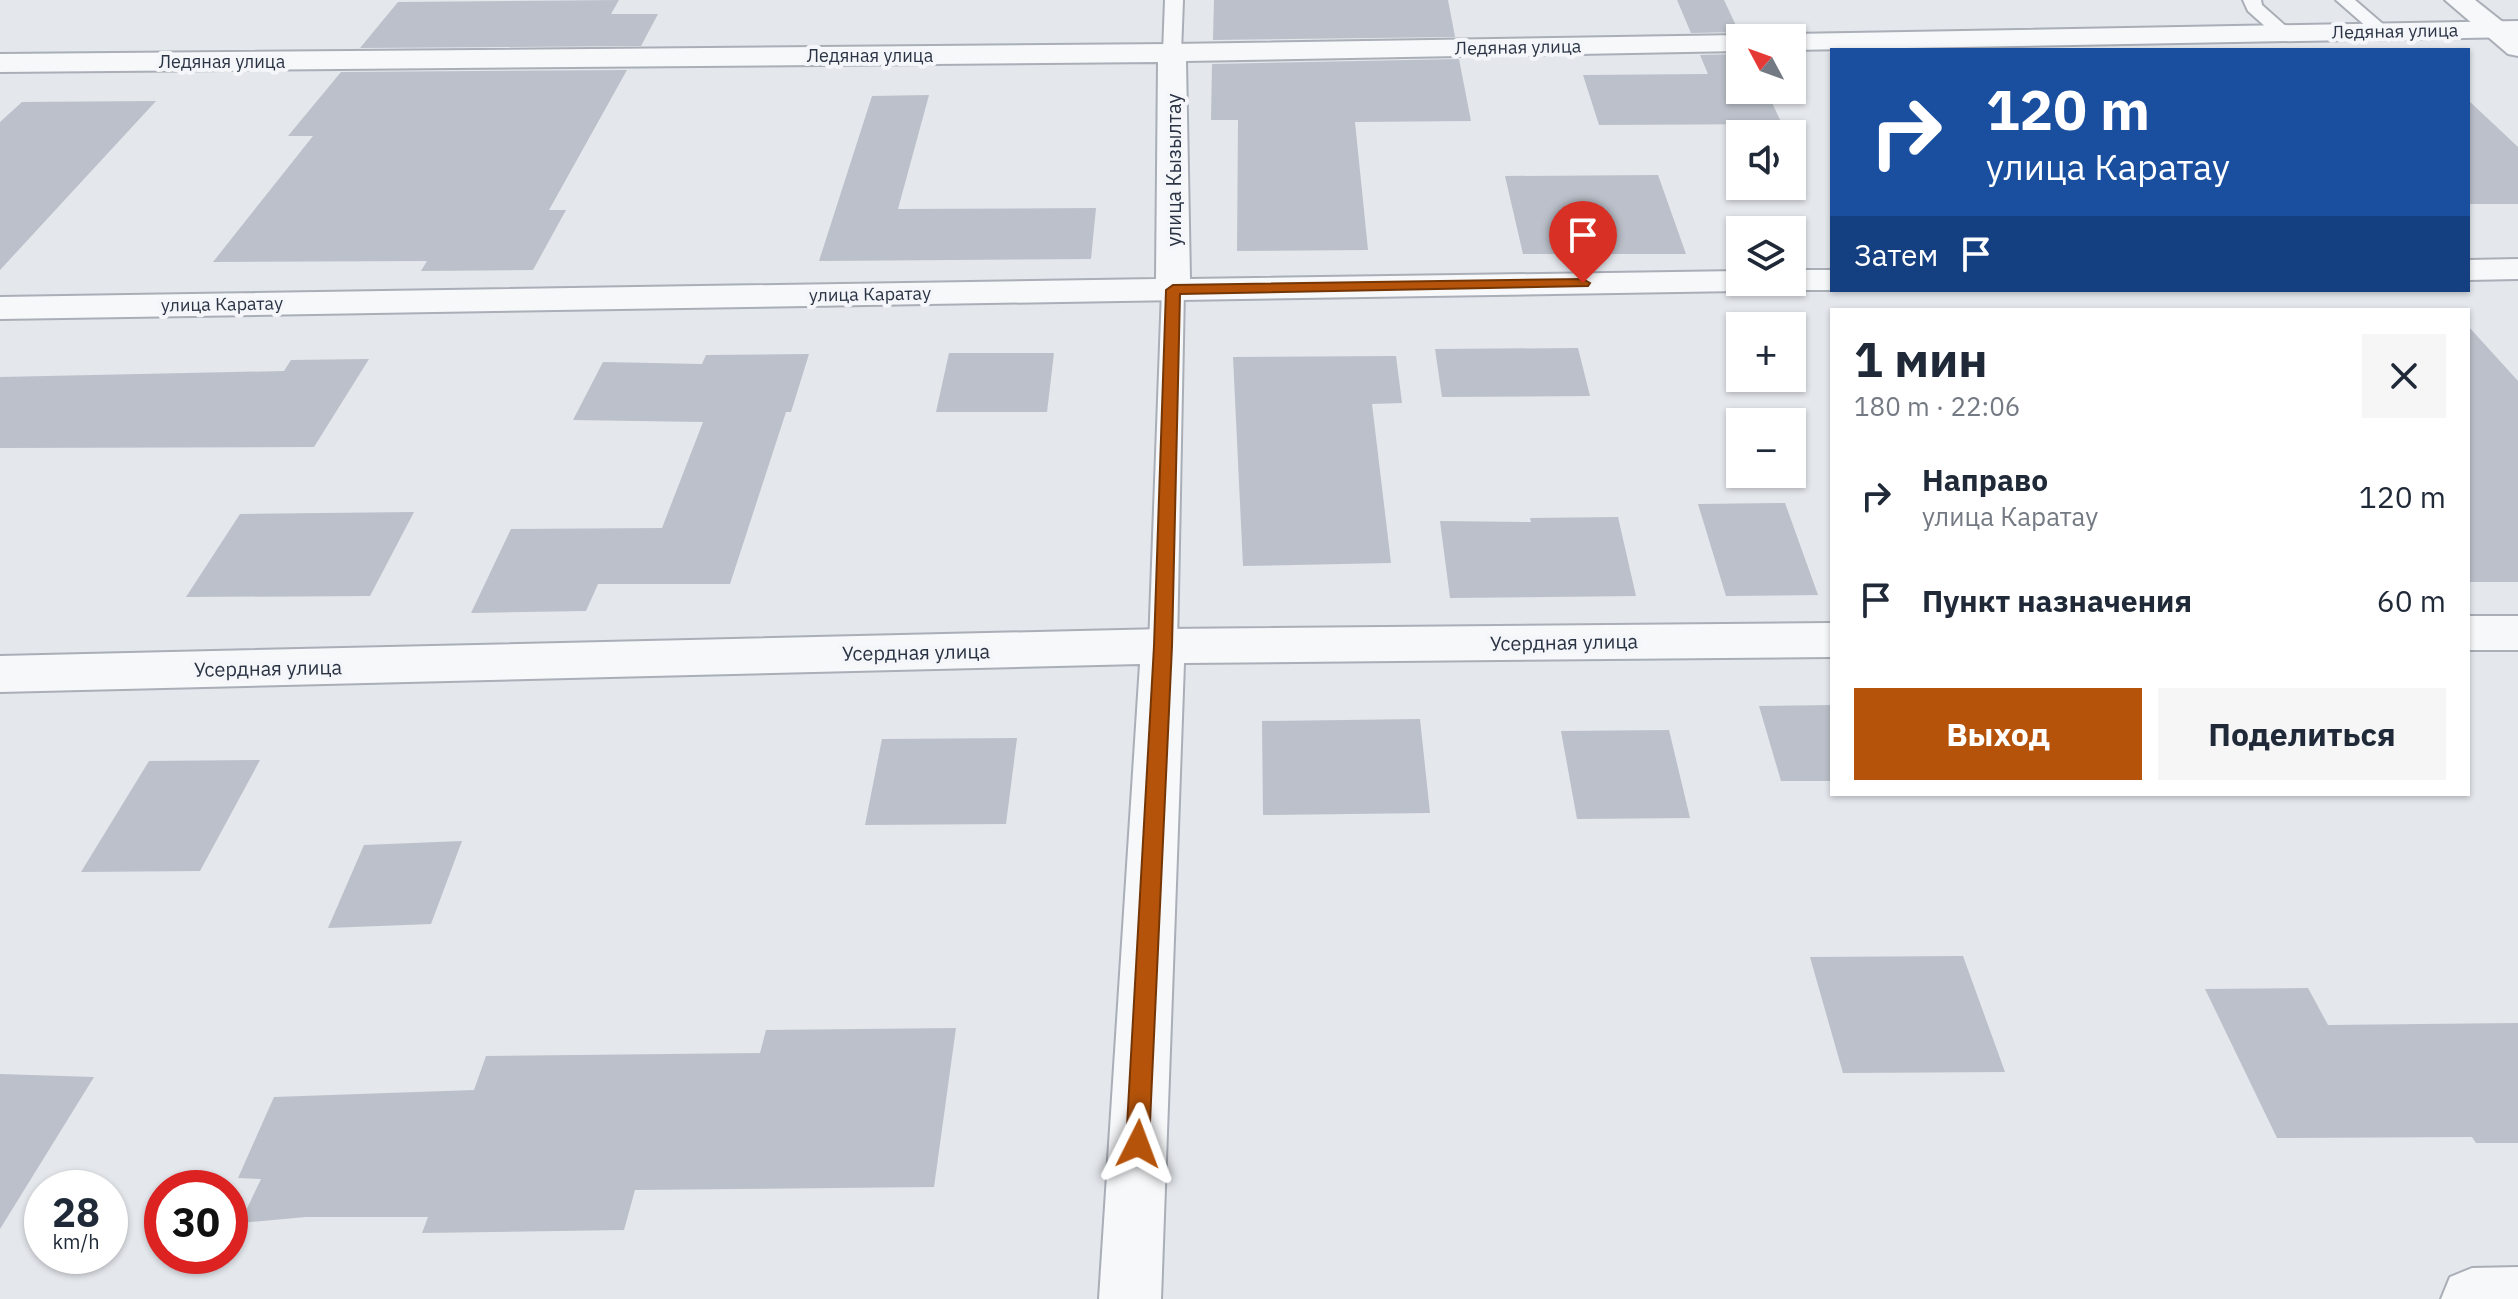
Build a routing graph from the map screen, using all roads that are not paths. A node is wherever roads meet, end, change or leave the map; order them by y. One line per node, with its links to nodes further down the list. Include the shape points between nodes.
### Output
1 (1174, 0): 11 (lane, улица Кызылтау)
2 (2252, 0): 7 (lane)
3 (2345, 0): 6 (lane)
4 (2458, 0): 5 (street)
5 (2506, 29): 6 (street, Ледяная улица); 10 (street)
6 (2382, 31): 7 (street, Ледяная улица)
7 (2283, 33): 8 (street, Ледяная улица)
8 (1806, 42)
9 (1726, 43): 11 (street, Ледяная улица)
10 (2518, 48)
11 (1172, 53): 12 (street, Ледяная улица); 18 (street, улица Кызылтау)
12 (0, 63)
13 (2518, 269): 14 (street)
14 (2470, 270)
15 (1806, 280): 16 (street)
16 (1830, 280)
17 (1726, 281): 18 (street, улица Каратау)
18 (1173, 290): 19 (street, улица Каратау); 23 (lane, улица Кызылтау)
19 (0, 308)
20 (2470, 633): 21 (street)
21 (2518, 633)
22 (1830, 640): 23 (street, Усердная улица)
23 (1163, 646): 24 (street, Усердная улица); 26 (street, улица Кызылтау)
24 (0, 674)
25 (2518, 1297): 27 (street)
26 (1130, 1299)
27 (2472, 1299)

